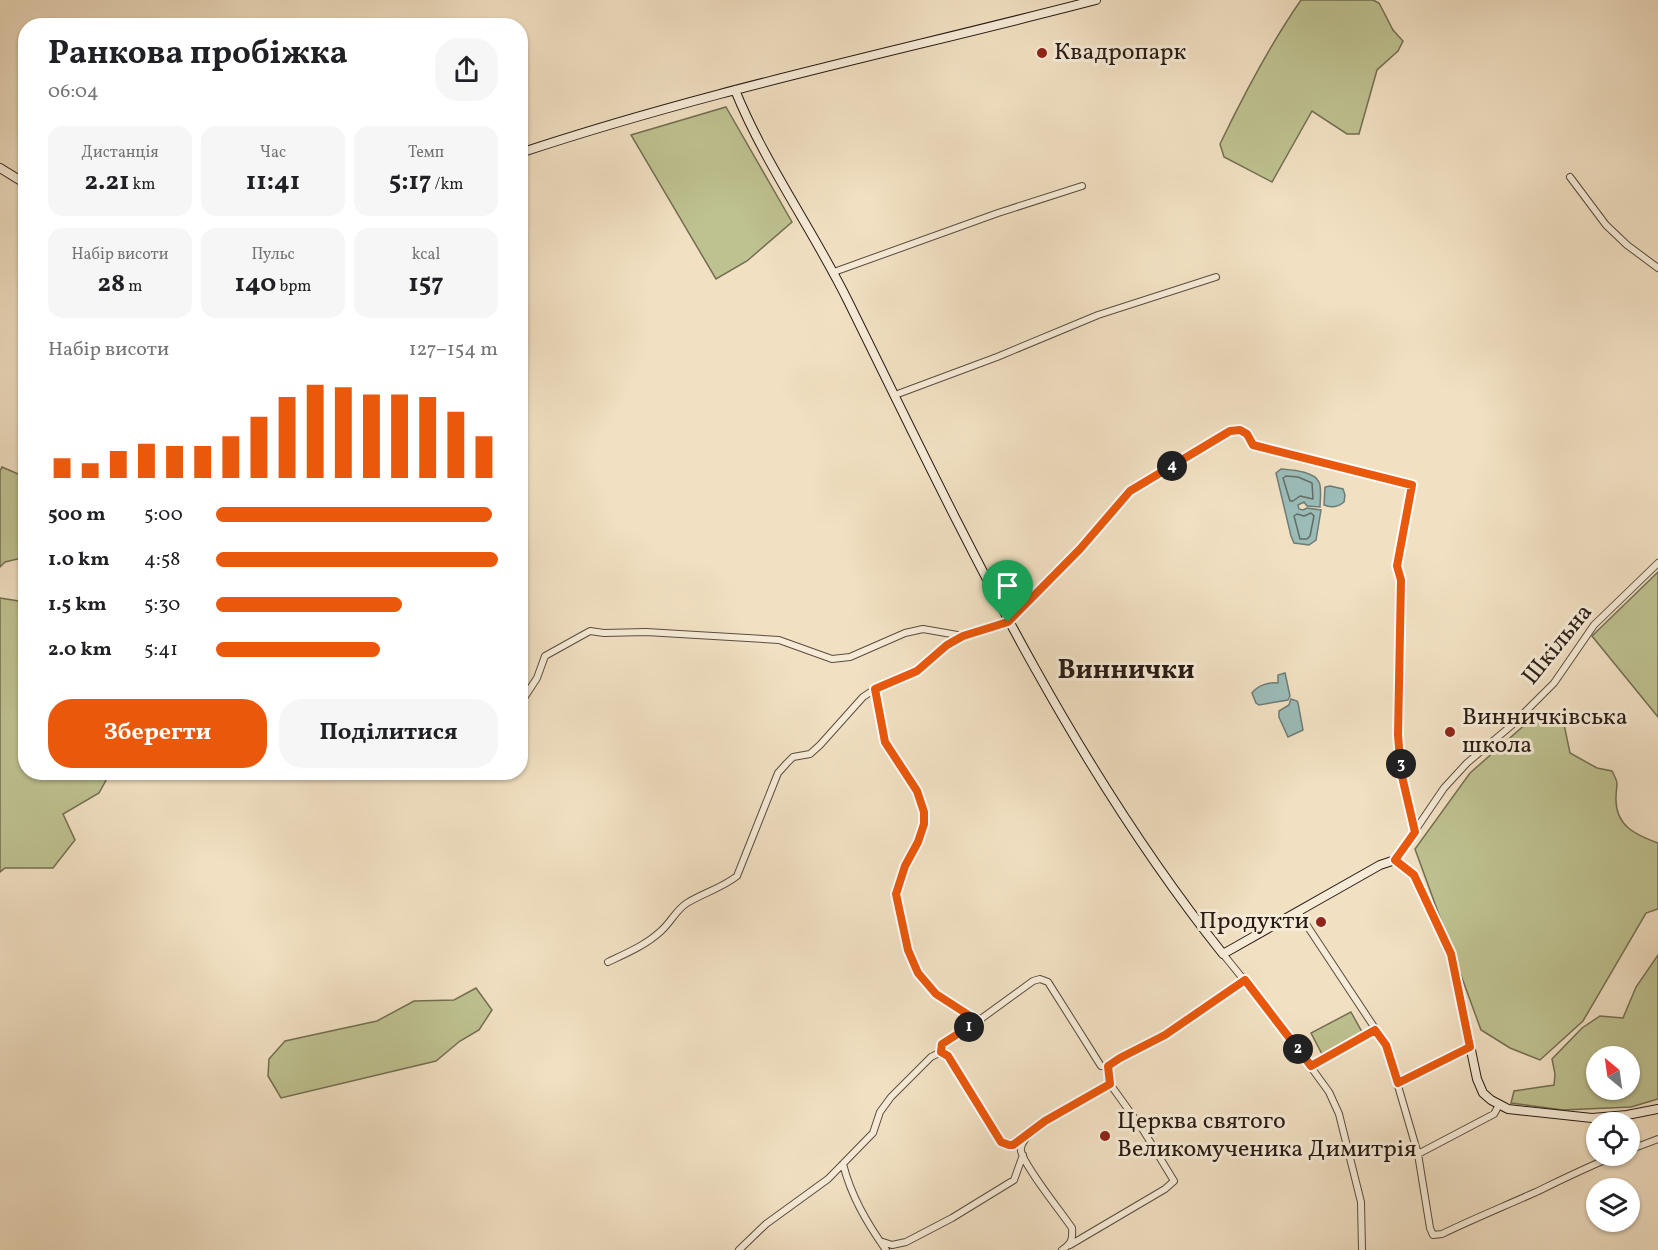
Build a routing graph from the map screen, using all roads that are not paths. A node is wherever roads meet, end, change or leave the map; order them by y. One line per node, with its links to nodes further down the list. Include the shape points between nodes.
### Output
1 (1096, 0): 2 (street)
2 (735, 90): 3 (street); 9 (street)
3 (528, 150)
4 (0, 168): 6 (street)
5 (1570, 177): 8 (street, via 1606,225)
6 (18, 179)
7 (1082, 186): 9 (street)
8 (1658, 268)
9 (834, 272): 11 (street)
10 (1216, 277): 11 (street, via 1098,315)
11 (895, 395): 13 (street)
12 (1658, 563): 17 (street, Шкільна, via 1594,625 1554,683 1444,788)
13 (1008, 622): 14 (street); 17 (street, via 1130,491 1230,431 1247,434 1253,445 1412,485 1397,566 1401,580 1398,735 1401,772); 20 (street, via 1143,846)
14 (963, 636): 15 (street, via 917,671); 16 (street, via 923,629 850,657 832,659 779,640 590,631 546,656)
15 (875, 689): 21 (street, via 810,754 793,757 778,773 737,876 688,903 648,942); 23 (street, via 885,742 917,791 924,812 918,842 896,894 908,950 918,973 936,994)
16 (528, 692)
17 (1415, 832): 18 (street, Шкільна)
18 (1395, 860): 19 (street); 25 (street, via 1414,875 1451,954)
19 (1298, 912): 20 (street); 24 (street)
20 (1223, 954): 22 (street)
21 (608, 962)
22 (1245, 980): 27 (street, via 1165,1035); 28 (street)
23 (978, 1021): 26 (street, via 942,1044); 27 (street, via 1040,979 1048,982 1101,1065)
24 (1375, 1030): 28 (street); 29 (street, via 1386,1045)
25 (1470, 1047): 29 (street); 31 (street, via 1483,1093)
26 (941, 1052): 33 (street, via 948,1056 1001,1142 1013,1145); 38 (street, via 891,1097 880,1112 873,1133)
27 (1108, 1066): 30 (street)
28 (1311, 1066): 45 (street, via 1339,1114 1361,1202)
29 (1398, 1083): 36 (street)
30 (1110, 1084): 33 (street); 41 (street, via 1174,1181)
31 (1499, 1105): 32 (street, via 1592,1118); 36 (street, via 1494,1114)
32 (1658, 1109)
33 (1028, 1135): 37 (street, via 1022,1146)
34 (1658, 1139): 35 (street)
35 (1640, 1146)
36 (1418, 1154): 39 (street, via 1433,1235)
37 (1023, 1155): 40 (street, via 1014,1180 952,1218 906,1242 892,1245); 41 (street, via 1072,1228)
38 (843, 1164): 40 (street, via 858,1205); 42 (street)
39 (1589, 1166)
40 (880, 1241): 43 (street)
41 (1070, 1245): 44 (street)
42 (738, 1250)
43 (886, 1250)
44 (1062, 1250)
45 (1362, 1250)

